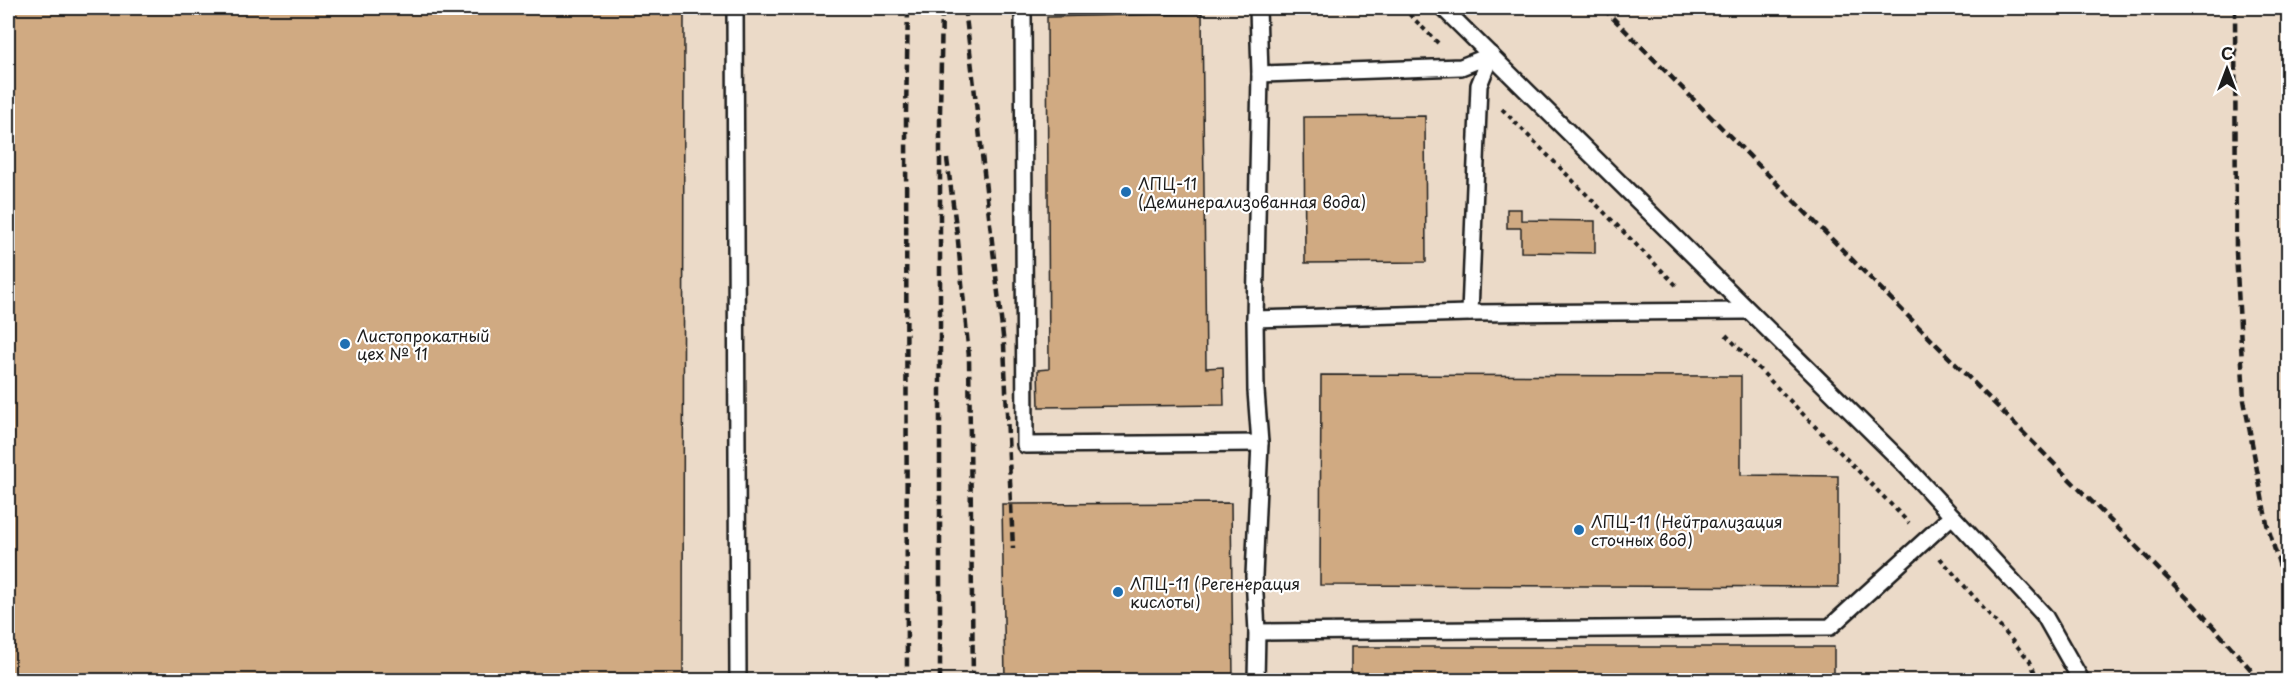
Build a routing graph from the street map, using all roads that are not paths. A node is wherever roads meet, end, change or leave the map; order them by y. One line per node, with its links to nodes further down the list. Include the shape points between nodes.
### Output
1 (735, 8): 13 (lane)
2 (1023, 8): 10 (lane, via 1024,445)
3 (1257, 8): 6 (lane)
4 (1443, 8): 5 (lane)
5 (1491, 55): 6 (lane, via 1461,67); 7 (lane); 8 (lane, via 1479,85)
6 (1260, 74): 9 (lane)
7 (1747, 310): 8 (lane); 11 (lane)
8 (1470, 313): 9 (lane)
9 (1255, 319): 10 (lane)
10 (1260, 443): 12 (lane, via 1254,576)
11 (1952, 516): 12 (lane, via 1830,627); 15 (lane, via 2044,615)
12 (1257, 632): 14 (lane)
13 (738, 681)
14 (1256, 681)
15 (2081, 681)

